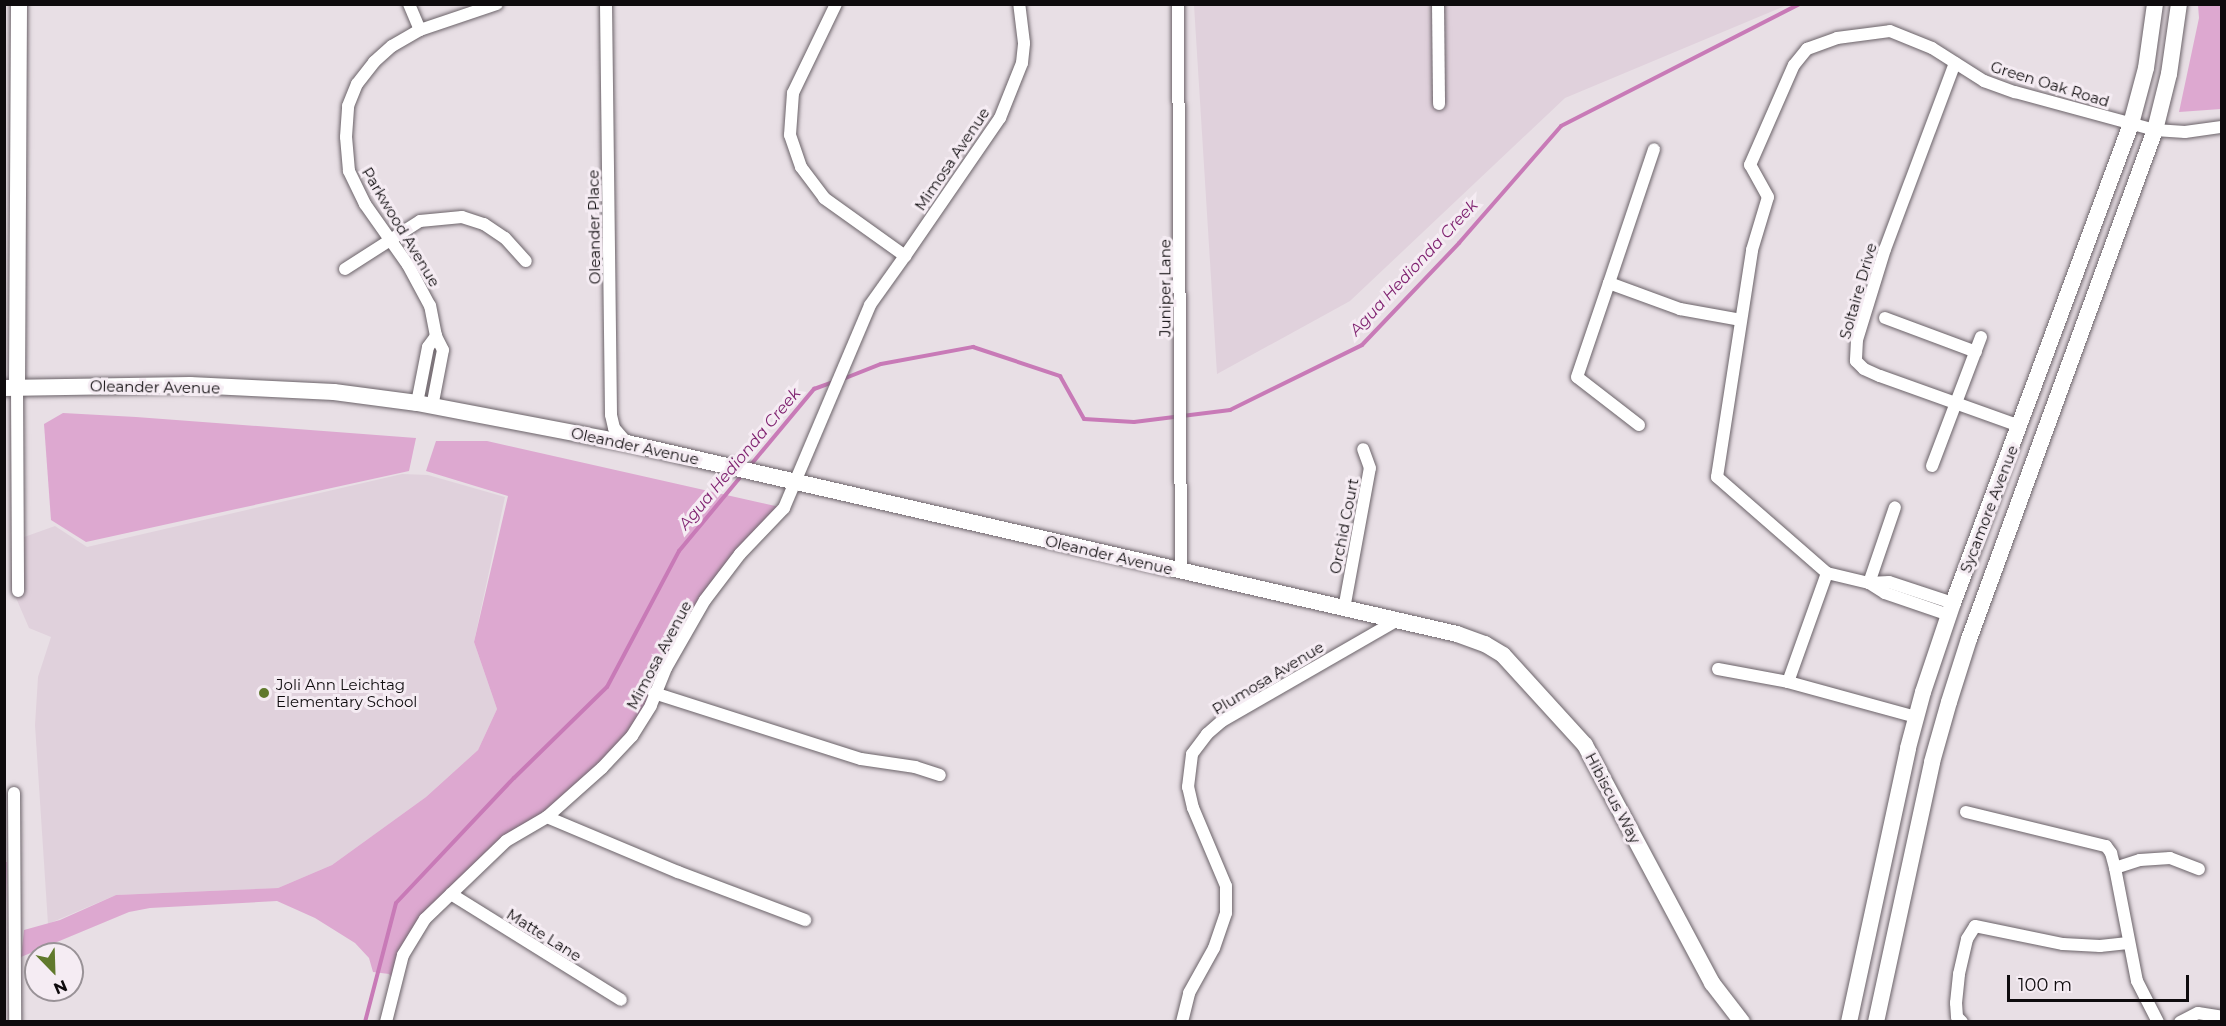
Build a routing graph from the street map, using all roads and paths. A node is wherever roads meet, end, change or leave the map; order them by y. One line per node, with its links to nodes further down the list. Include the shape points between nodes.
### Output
1 (19, 4): 27 (street)
2 (409, 4): 11 (street)
3 (497, 4): 11 (street, Parkwood Avenue)
4 (606, 4): 32 (street, Oleander Place, via 611,415 614,428)
5 (836, 4): 19 (street, via 793,93 790,135 801,167 824,198)
6 (1019, 4): 19 (street, Mimosa Avenue, via 1024,43 1022,63 1000,118)
7 (1178, 4): 37 (street, Juniper Lane)
8 (1438, 4): 13 (street)
9 (2155, 4): 14 (street, Sycamore Avenue)
10 (2179, 4): 16 (street, Sycamore Avenue, via 2169,74)
11 (420, 30): 18 (street, Parkwood Avenue, via 374,62 357,84 348,106 349,171 365,204)
12 (1955, 63): 14 (street, Green Oak Road, via 1984,81 2015,92); 24 (street, Green Oak Road, via 1907,36 1890,31 1837,38 1807,49 1794,65 1750,165 1768,197 1752,250); 28 (street, Soltaire Drive, via 1885,249 1857,340 1856,361 1880,376)
13 (1439, 104)
14 (2131, 124): 16 (street, Green Oak Road); 31 (street, Sycamore Avenue)
15 (2222, 127): 16 (street, via 2186,132)
16 (2155, 130): 64 (street, Sycamore Avenue, via 1949,702 1932,762)
17 (1654, 149): 22 (street)
18 (389, 238): 20 (street, via 420,221 462,217 484,224 505,238); 21 (street); 29 (street, Parkwood Avenue, via 430,306 443,350)
19 (905, 256): 35 (street, Mimosa Avenue, via 870,305)
20 (526, 261)
21 (345, 269)
22 (1609, 283): 24 (street, via 1680,309); 30 (street, via 1577,377)
23 (1885, 318): 26 (street)
24 (1741, 320): 38 (street, via 1717,477)
25 (1981, 337): 26 (street)
26 (1976, 352): 28 (street)
27 (11, 388): 29 (street, Oleander Avenue, via 190,386 334,392); 40 (street)
28 (1957, 403): 31 (street, Soltaire Drive); 34 (street)
29 (425, 405): 32 (street, Oleander Avenue)
30 (1639, 425)
31 (2020, 426): 42 (street, Sycamore Avenue)
32 (627, 443): 35 (street, Oleander Avenue)
33 (1363, 449): 41 (street, Orchid Court, via 1370,468)
34 (1932, 466)
35 (797, 483): 37 (street, Oleander Avenue); 46 (street, Mimosa Avenue, via 784,508 740,554 705,600)
36 (1895, 507): 39 (street)
37 (1181, 572): 41 (street, Oleander Avenue)
38 (1827, 573): 39 (street); 45 (street)
39 (1869, 583): 42 (street, via 1888,582)
40 (18, 591)
41 (1344, 609): 43 (street, Oleander Avenue)
42 (1951, 609): 47 (street, Sycamore Avenue)
43 (1396, 621): 61 (street, Plumosa Avenue, via 1222,721 1206,734 1192,754 1188,787 1226,886 1226,913 1214,948 1190,993); 62 (street, Hibiscus Way, via 1457,634 1503,654 1560,715 1604,776 1712,983)
44 (1718, 669): 45 (street)
45 (1788, 682): 47 (street)
46 (654, 693): 48 (street, via 861,759 915,766); 51 (street, Mimosa Avenue, via 632,736)
47 (1916, 717): 63 (street, Sycamore Avenue)
48 (940, 775)
49 (14, 793): 59 (street)
50 (1966, 812): 52 (street, via 2106,846)
51 (547, 817): 54 (street, Mimosa Avenue, via 506,841); 55 (street)
52 (2115, 868): 53 (street, via 2140,860 2170,858); 56 (street)
53 (2199, 869)
54 (451, 894): 57 (street, Matte Lane); 60 (street, Mimosa Avenue, via 425,919 408,944 394,981)
55 (805, 920)
56 (2128, 943): 65 (street, via 2073,945 1975,926 1967,939 1959,974 1956,1003 1957,1017); 66 (street, via 2137,981)
57 (621, 1000)
58 (2222, 1017): 67 (street, via 2198,1013)
59 (15, 1022)
60 (386, 1022)
61 (1182, 1022)
62 (1742, 1022)
63 (1850, 1022)
64 (1876, 1022)
65 (1962, 1022)
66 (2158, 1022)
67 (2180, 1022)

